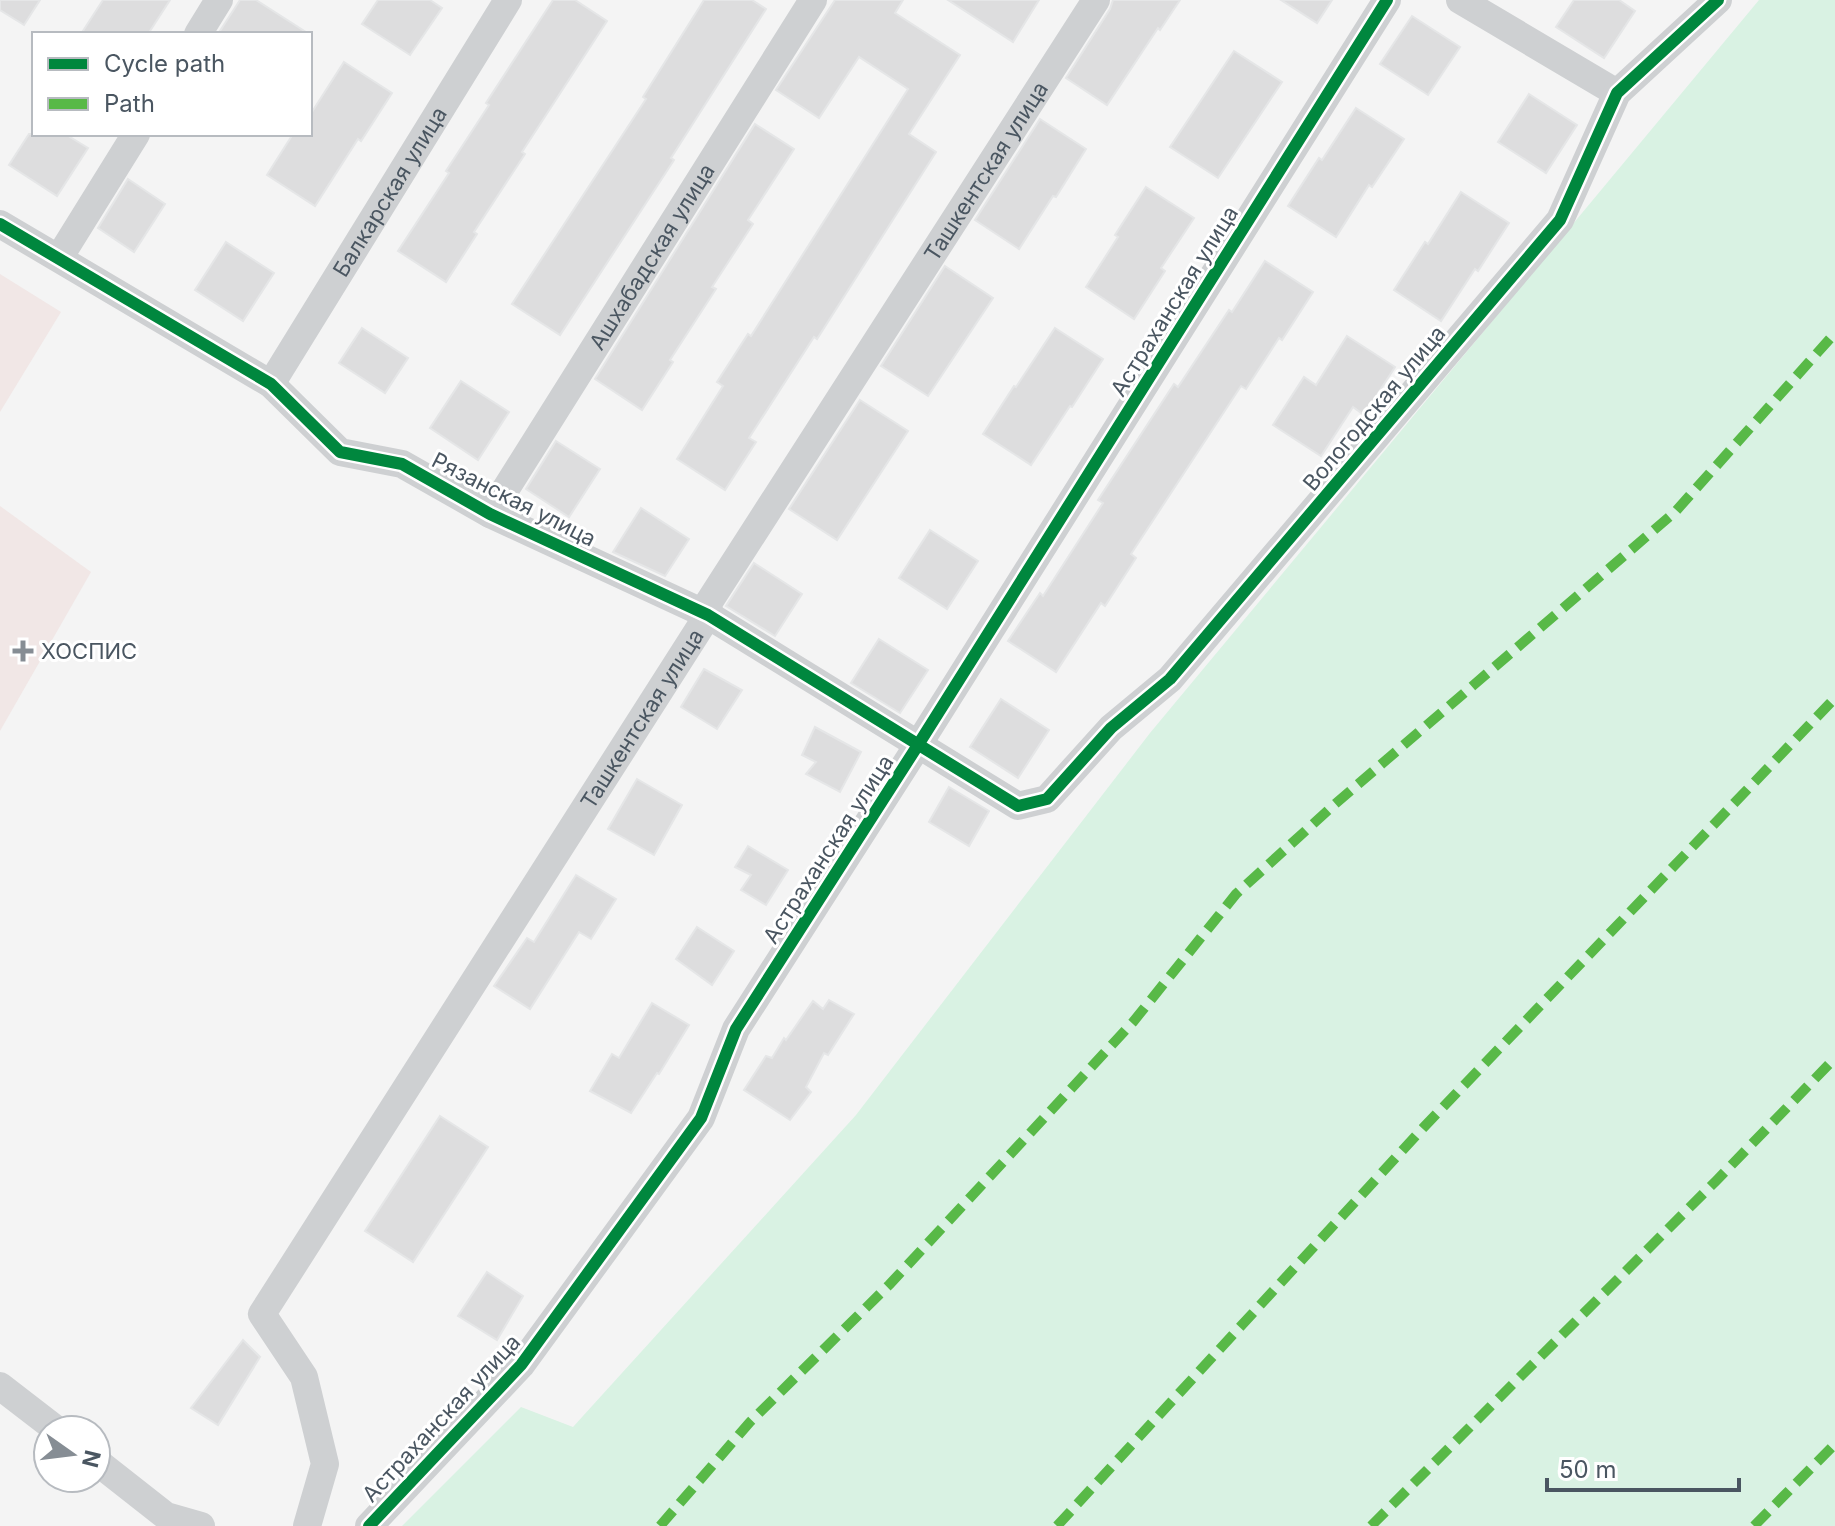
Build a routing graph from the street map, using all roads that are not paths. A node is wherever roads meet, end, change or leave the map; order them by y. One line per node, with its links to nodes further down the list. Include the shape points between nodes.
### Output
1 (219, 0): 8 (street)
2 (508, 0): 13 (street, Балкарская улица)
3 (813, 0): 14 (street, Ашхабадская улица)
4 (1096, 0): 15 (street, Ташкентская улица, via 709,602)
5 (1387, 0): 16 (street, Астраханская улица)
6 (1460, 0): 9 (street)
7 (1718, 0): 9 (street, Вологодская улица)
8 (199, 32)
9 (1617, 93): 17 (street, Вологодская улица, via 1560,220 1170,679 1111,728 1047,799)
10 (135, 136): 12 (street)
11 (0, 224): 12 (street, Рязанская улица)
12 (59, 258): 13 (street, Рязанская улица)
13 (271, 384): 14 (street, Рязанская улица, via 340,452 402,464)
14 (490, 514): 15 (street, Рязанская улица)
15 (708, 615): 16 (street, Рязанская улица); 22 (street, Ташкентская улица, via 262,1314 304,1377 325,1464)
16 (918, 745): 17 (street, Рязанская улица); 23 (street, Астраханская улица, via 736,1029 701,1118 521,1365)
17 (1018, 806)
18 (0, 1386): 19 (street)
19 (36, 1414)
20 (112, 1474): 21 (street, via 166,1516)
21 (201, 1526)
22 (307, 1526)
23 (369, 1526)

